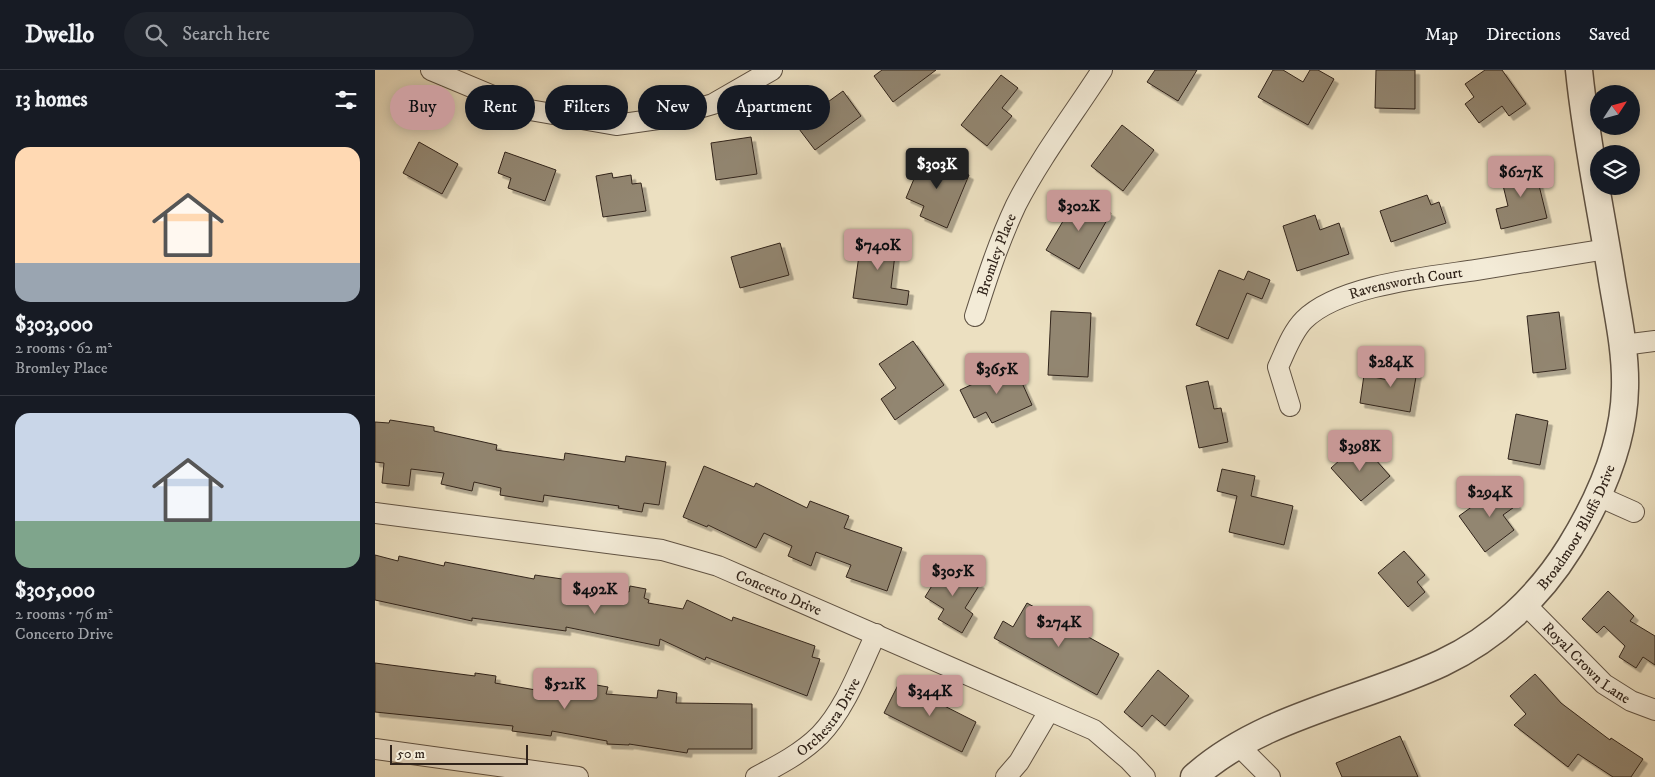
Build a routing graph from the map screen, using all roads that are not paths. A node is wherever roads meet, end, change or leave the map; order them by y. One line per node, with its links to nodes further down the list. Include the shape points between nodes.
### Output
1 (431, 70): 2 (street, via 523,109 615,124 665,118 713,104)
2 (772, 70)
3 (1102, 70): 6 (street, Bromley Place, via 1040,163 1017,204 990,268)
4 (1579, 70): 5 (street, Broadmoor Bluffs Drive)
5 (1607, 249): 8 (street, Broadmoor Bluffs Drive); 9 (street, Ravensworth Court, via 1394,283 1356,292 1321,308 1303,320 1278,367)
6 (975, 316)
7 (1655, 341): 8 (street)
8 (1623, 345): 10 (street, Broadmoor Bluffs Drive, via 1625,389 1619,429)
9 (1290, 406)
10 (1598, 496): 11 (street); 13 (street, Broadmoor Bluffs Drive, via 1561,562)
11 (1633, 512)
12 (375, 513): 14 (street, Concerto Drive, via 662,550 718,566)
13 (1526, 605): 16 (street, Royal Crown Lane, via 1604,684 1631,701); 17 (street, Broadmoor Bluffs Drive, via 1488,636 1449,660)
14 (876, 634): 15 (street, Concerto Drive); 21 (street, Orchestra Drive, via 843,702 821,734 791,759)
15 (1049, 710): 22 (street, via 1019,762); 23 (street, Concerto Drive, via 1094,730)
16 (1655, 710)
17 (1238, 745): 24 (street, Broadmoor Bluffs Drive); 25 (street)
18 (375, 749): 19 (street)
19 (524, 773): 20 (street)
20 (578, 777)
21 (756, 777)
22 (1006, 777)
23 (1145, 777)
24 (1194, 777)
25 (1270, 777)

